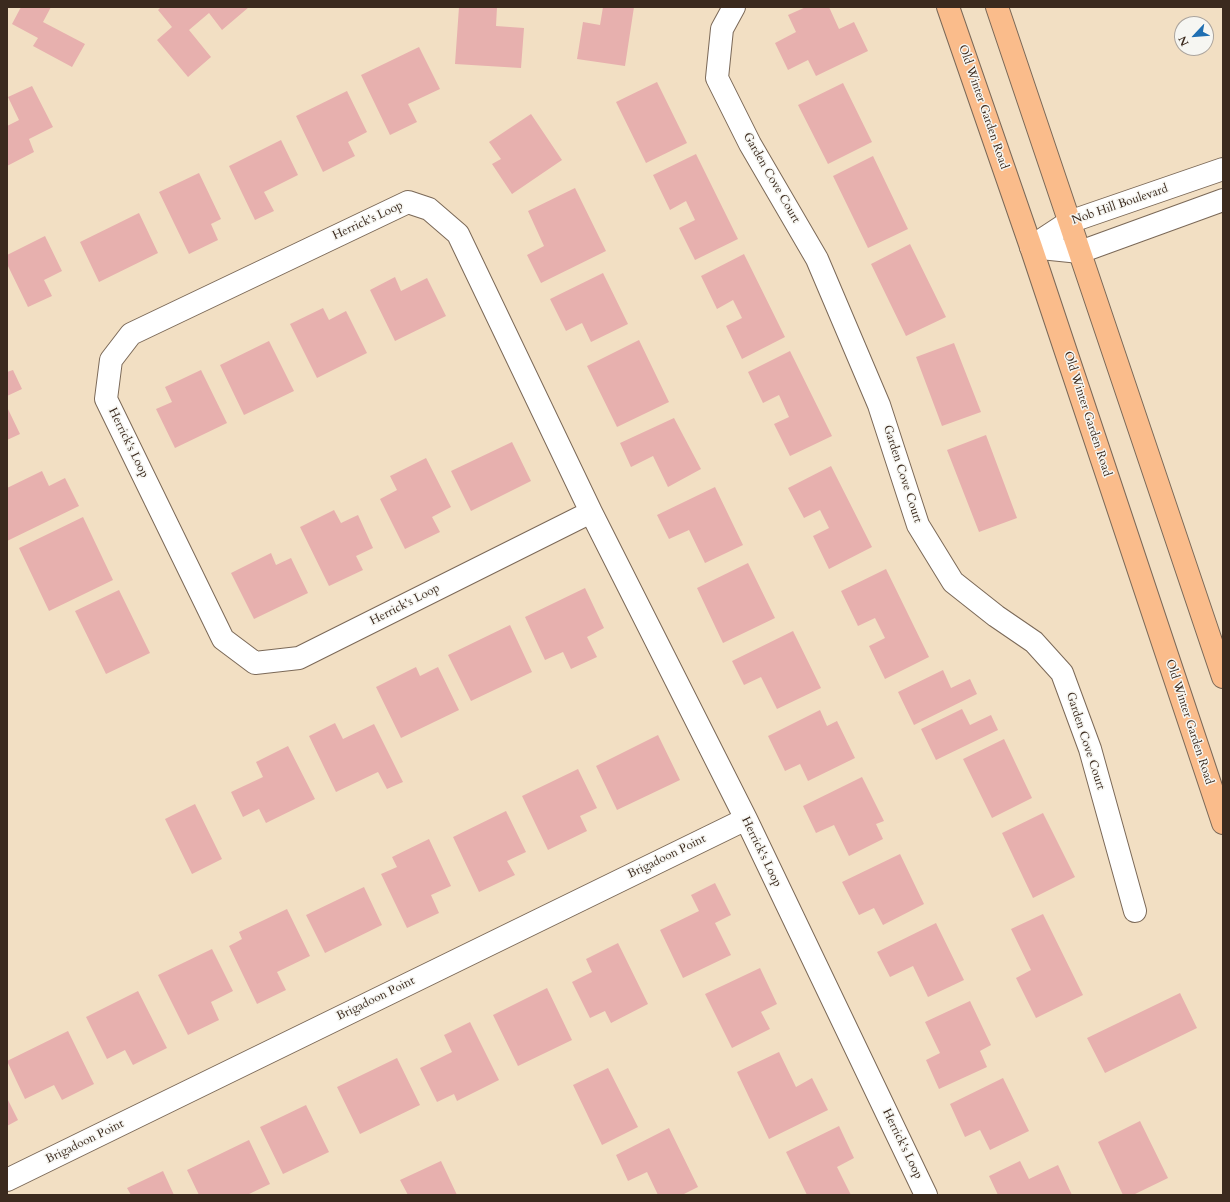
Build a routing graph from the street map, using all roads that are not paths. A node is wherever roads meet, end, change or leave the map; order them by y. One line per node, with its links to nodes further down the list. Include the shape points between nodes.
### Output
1 (734, 7): 13 (street, Garden Cove Court, via 722,29 717,78 750,144 817,259 879,405 918,525 953,582 1034,642 1062,673 1090,749)
2 (948, 7): 7 (main road, Old Winter Garden Road)
3 (997, 7): 6 (main road)
4 (1223, 169): 6 (street, Nob Hill Boulevard)
5 (1223, 200): 8 (street)
6 (1069, 222): 7 (street, Nob Hill Boulevard); 8 (main road)
7 (1031, 247): 8 (street); 12 (main road, Old Winter Garden Road)
8 (1080, 252): 10 (main road)
9 (592, 512): 9 (street, Herrick's Loop, via 458,234 429,209 408,202 131,334 111,360 106,399 223,638 255,663 299,658); 11 (street, Herrick's Loop)
10 (1223, 677)
11 (746, 819): 14 (street, Brigadoon Point); 15 (street, Herrick's Loop)
12 (1223, 823)
13 (1135, 910)
14 (7, 1180)
15 (926, 1195)

